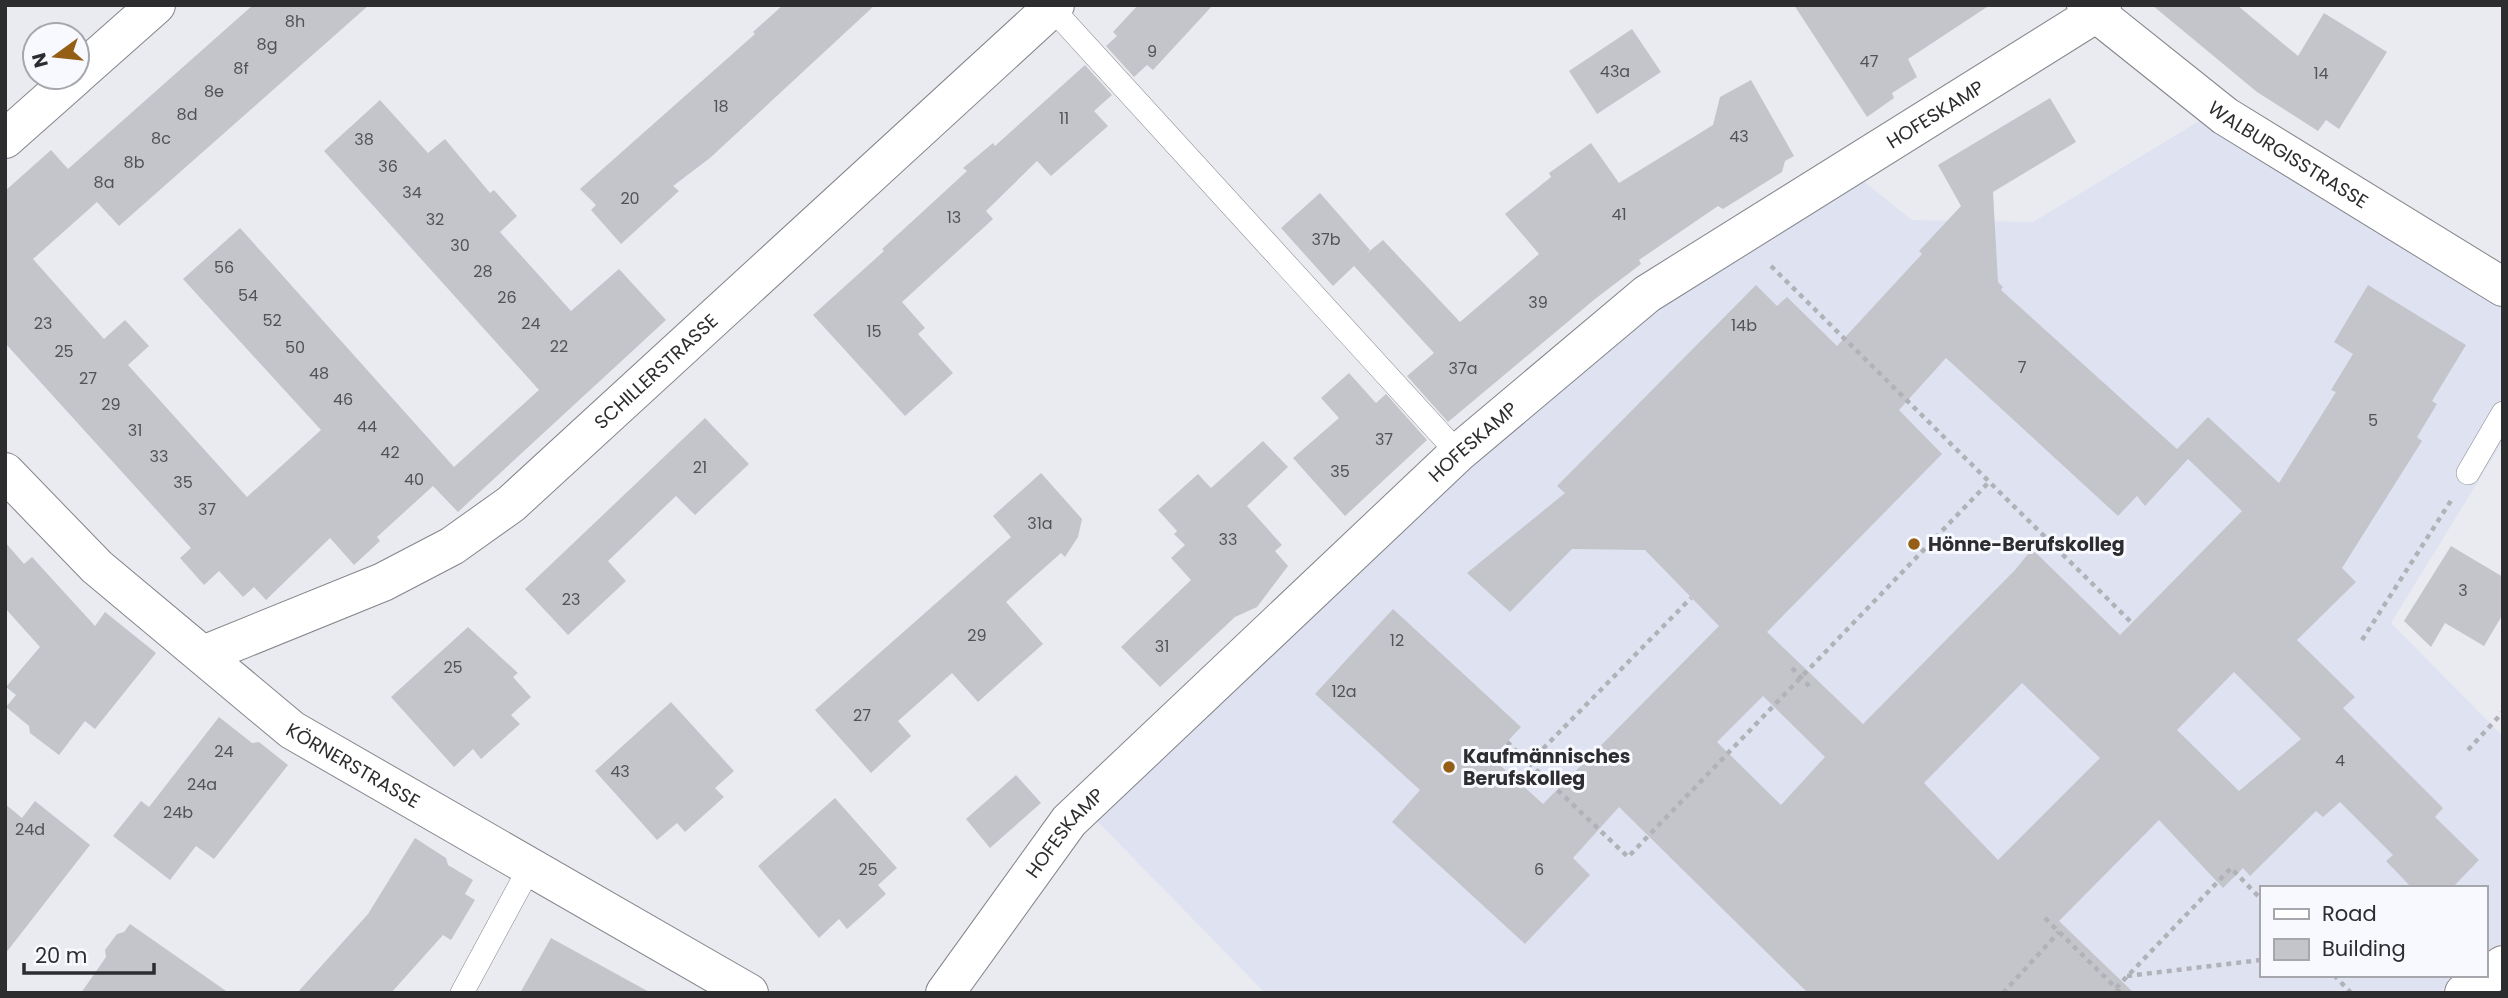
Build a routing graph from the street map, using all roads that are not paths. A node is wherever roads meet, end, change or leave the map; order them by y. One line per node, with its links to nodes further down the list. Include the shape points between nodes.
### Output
1 (156, 5): 4 (street)
2 (1052, 6): 9 (lane); 12 (street, SCHILLERSTRASSE, via 511,503 452,546 383,582)
3 (2094, 8): 7 (street, WALBURGISSTRASSE, via 2225,116); 9 (street, HOFESKAMP, via 1647,294)
4 (91, 63)
5 (59, 91): 6 (street)
6 (5, 139)
7 (2503, 287)
8 (2503, 413): 11 (lane)
9 (1458, 453): 19 (street, HOFESKAMP, via 1069,821)
10 (5, 472): 12 (street, KÖRNERSTRASSE, via 97,568)
11 (2468, 473)
12 (203, 655): 13 (street, KÖRNERSTRASSE, via 292,730)
13 (530, 867): 17 (lane); 18 (street, KÖRNERSTRASSE)
14 (2503, 965): 15 (street)
15 (2487, 976)
16 (2486, 977): 20 (street)
17 (462, 993)
18 (749, 993)
19 (945, 993)
20 (2464, 993)

